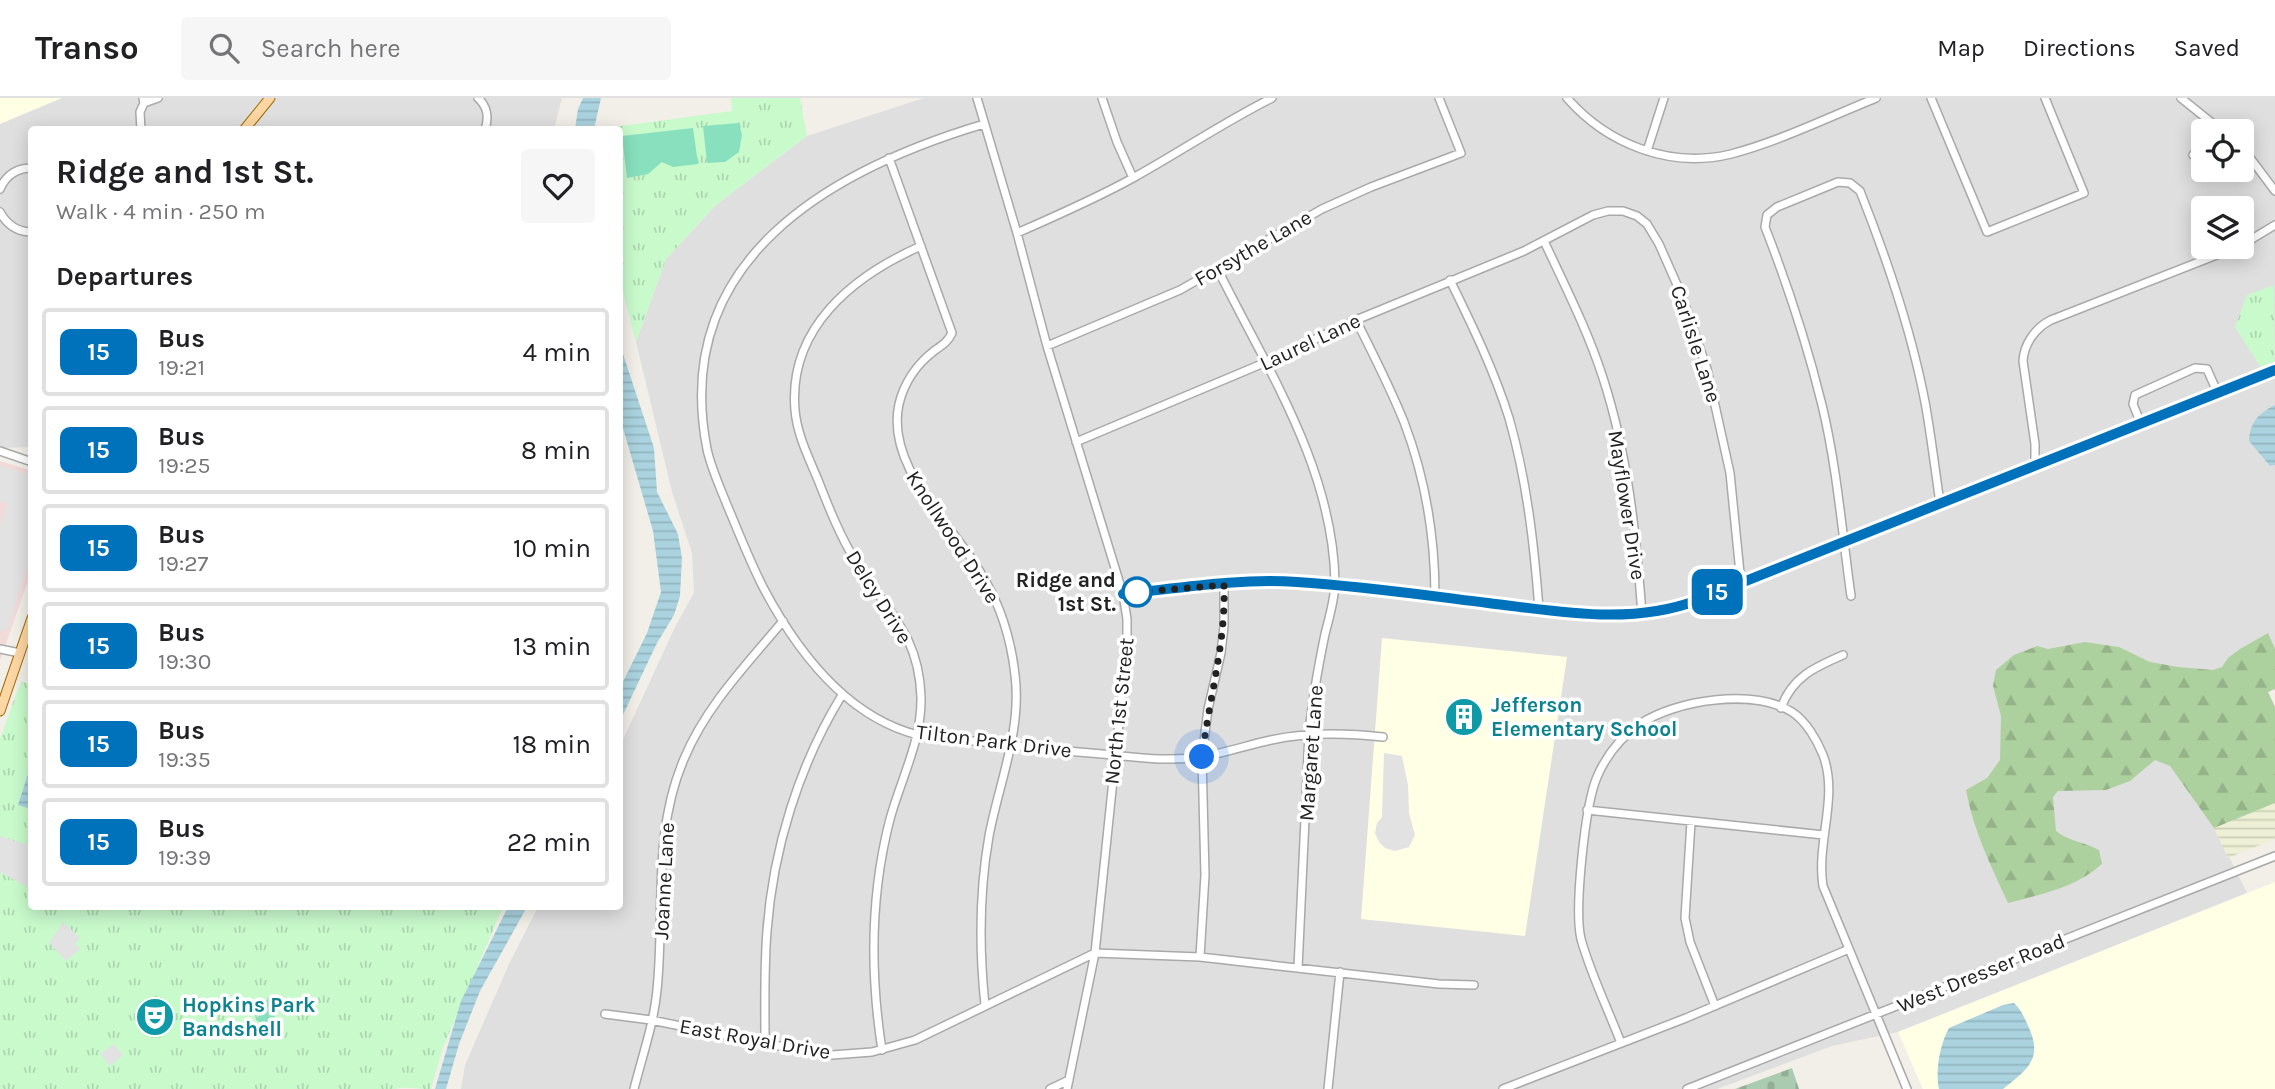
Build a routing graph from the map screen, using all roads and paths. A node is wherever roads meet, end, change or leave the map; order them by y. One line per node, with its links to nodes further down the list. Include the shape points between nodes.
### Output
1 (158, 98): 14 (street)
2 (270, 98): 18 (main road)
3 (478, 98): 19 (street, via 488,112)
4 (977, 98): 16 (street, North 1st Street)
5 (1102, 98): 24 (street)
6 (1272, 98): 24 (street)
7 (1440, 98): 35 (street, Forsythe Lane, via 1461,153 1322,209)
8 (1567, 98): 20 (street, via 1600,128)
9 (1664, 98): 20 (street)
10 (1876, 98): 20 (street, via 1732,153 1689,157)
11 (1931, 98): 12 (street, via 1987,232 2084,193)
12 (2045, 98)
13 (2181, 98): 15 (street)
14 (143, 101): 17 (street)
15 (2204, 119)
16 (984, 124): 21 (street, Tilton Park Drive); 30 (street, North 1st Street)
17 (141, 126)
18 (248, 126)
19 (486, 126)
20 (1647, 151)
21 (889, 158): 33 (street); 57 (street, Tilton Park Drive, via 822,193 761,245 727,295 707,349 702,403 709,456 749,559)
22 (2254, 163): 26 (street)
23 (28, 168): 25 (street, via 13,172)
24 (1133, 178): 30 (street)
25 (0, 189)
26 (2275, 191)
27 (0, 212): 29 (street, via 12,227)
28 (2275, 225): 31 (street)
29 (28, 232)
30 (1017, 233): 38 (street, North 1st Street)
31 (2254, 237)
32 (1544, 241): 36 (street, Laurel Lane); 49 (street, Carlisle Lane, via 1608,211 1630,213 1651,228 1682,296 1712,387 1732,484); 56 (street, Mayflower Drive, via 1593,350 1618,434 1636,535)
33 (921, 246): 66 (street, Delcy Drive, via 868,274 818,322 797,370 795,409 801,439 842,536 912,646 921,685); 68 (street, Knollwood Drive, via 951,336 906,384 899,404 898,437 909,469 976,565 1000,610 1016,679)
34 (2206, 259): 46 (street, via 2037,329 2023,361)
35 (1218, 270): 38 (street, Forsythe Lane); 39 (street, Margaret Lane)
36 (1450, 280): 37 (street, Laurel Lane); 55 (street, via 1489,361 1509,419 1528,499)
37 (1356, 320): 39 (street, Laurel Lane); 53 (street, via 1389,387 1412,449 1431,532)
38 (1047, 346): 43 (street, North 1st Street)
39 (1264, 363): 43 (street, Laurel Lane); 51 (street, Margaret Lane, via 1293,418 1318,484 1329,528)
40 (2275, 370): 41 (street)
41 (2218, 394): 42 (street); 42 (street, via 2207,369 2195,368 2135,395 2133,406)
42 (2141, 424): 46 (street)
43 (1076, 442): 52 (street, North 1st Street)
44 (0, 451): 45 (street)
45 (28, 461)
46 (2035, 466): 47 (street)
47 (1940, 503): 48 (street); 48 (street, via 1924,399 1893,278 1860,191 1850,183 1838,182 1777,206 1765,227 1793,301 1822,407)
48 (1844, 542): 49 (street); 54 (street)
49 (1741, 583): 56 (street, via 1687,604)
50 (1224, 585): 51 (street); 52 (street); 70 (street, via 1221,653)
51 (1335, 585): 53 (street); 65 (street, Margaret Lane)
52 (1123, 594): 69 (street, North 1st Street, via 1127,646)
53 (1435, 596): 55 (street)
54 (1851, 596)
55 (1539, 609): 56 (street)
56 (1642, 614)
57 (783, 621): 62 (street, Tilton Park Drive); 85 (street, Joanne Lane, via 710,711 677,777 664,831 657,992)
58 (28, 630): 60 (main road)
59 (0, 649): 60 (street)
60 (20, 653): 64 (main road)
61 (1843, 655): 63 (street, via 1804,674)
62 (842, 695): 66 (street, Tilton Park Drive, via 876,717); 86 (street, via 803,775 777,863 767,928)
63 (1781, 708): 71 (street, via 1719,699 1651,718 1628,733 1610,754); 73 (street, via 1801,721 1823,755 1829,794)
64 (0, 710)
65 (1308, 734): 67 (street, Tilton Park Drive); 70 (street, Tilton Park Drive); 78 (street, Margaret Lane)
66 (918, 735): 68 (street, Tilton Park Drive); 88 (street, Delcy Drive, via 892,812 876,891 873,955)
67 (1383, 737)
68 (1012, 746): 69 (street, Tilton Park Drive); 81 (street, Knollwood Drive, via 983,873 980,946)
69 (1115, 756): 70 (street, Tilton Park Drive); 76 (street, North 1st Street)
70 (1202, 757): 77 (street, via 1205,875)
71 (1587, 810): 72 (street); 87 (street, via 1579,926)
72 (1690, 822): 73 (street); 82 (street, via 1685,918)
73 (1824, 835): 75 (street, via 1824,886)
74 (2275, 856): 84 (street, West Dresser Road)
75 (1849, 949): 82 (street); 84 (street)
76 (1095, 953): 77 (street); 81 (street, East Royal Drive); 89 (street, North 1st Street)
77 (1200, 957): 78 (street)
78 (1298, 968): 79 (street)
79 (1340, 972): 80 (street); 93 (street)
80 (1474, 985)
81 (985, 1005): 88 (street, East Royal Drive, via 915,1040)
82 (1716, 1006): 87 (street)
83 (605, 1014): 85 (street, East Royal Drive)
84 (1877, 1014): 95 (street, West Dresser Road); 96 (street)
85 (651, 1020): 86 (street, East Royal Drive); 90 (street, Joanne Lane)
86 (765, 1043): 88 (street, East Royal Drive, via 832,1055)
87 (1621, 1043): 94 (street)
88 (882, 1050)
89 (1069, 1080): 91 (street); 92 (street, North 1st Street)
90 (634, 1089)
91 (1051, 1089)
92 (1067, 1089)
93 (1328, 1089)
94 (1503, 1089)
95 (1687, 1089)
96 (1907, 1089)

